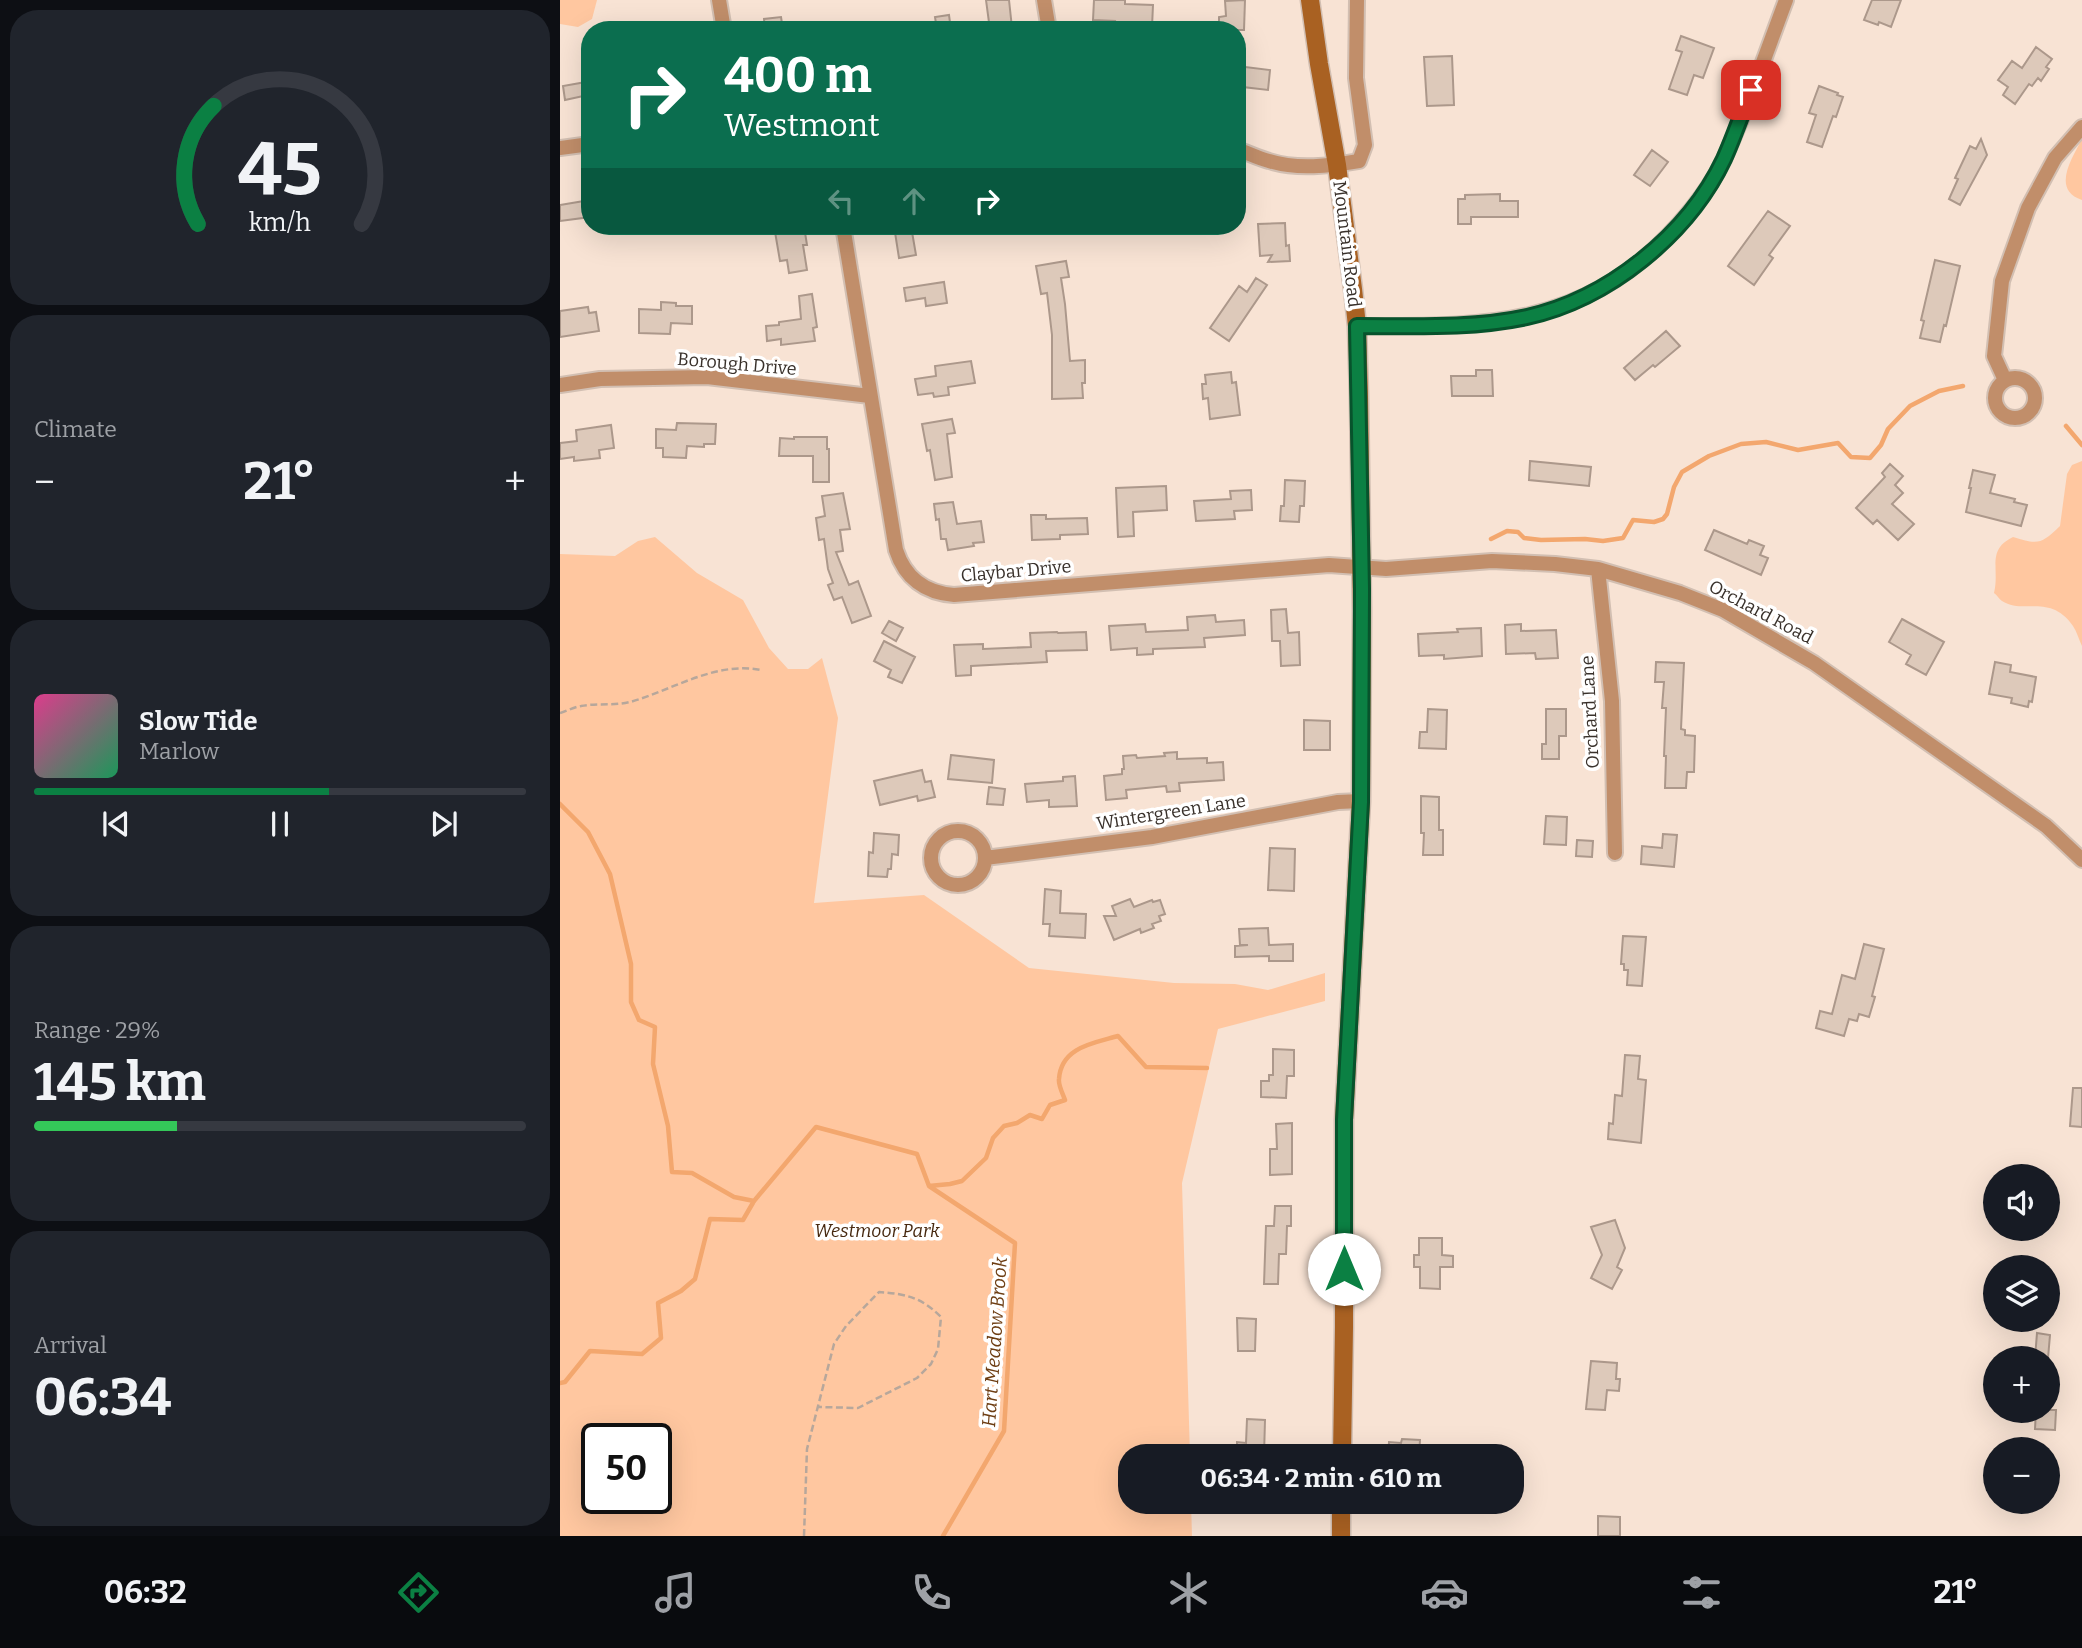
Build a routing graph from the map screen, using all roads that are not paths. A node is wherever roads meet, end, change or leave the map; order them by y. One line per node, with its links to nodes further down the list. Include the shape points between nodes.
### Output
1 (719, 0): 6 (street)
2 (1044, 0): 7 (street)
3 (1310, 0): 12 (main road, Mountain Road)
4 (1357, 0): 12 (street, Mountain Road, via 1356,78 1365,145 1359,161)
5 (1786, 0): 14 (street, via 1723,161 1703,194 1654,250 1596,292 1527,317 1452,325)
6 (722, 21)
7 (1048, 21)
8 (2082, 127): 15 (street, via 2055,158 2028,208 2001,281 1994,356)
9 (581, 145): 10 (street)
10 (560, 148)
11 (1246, 152): 12 (street, via 1271,162)
12 (1337, 165): 14 (main road, Mountain Road)
13 (844, 235): 17 (street, Claybar Drive)
14 (1357, 326): 18 (main road, Mountain Road)
15 (2005, 380)
16 (560, 385): 17 (street, Borough Drive, via 600,379 707,377)
17 (870, 396): 18 (street, Claybar Drive, via 896,550 909,575 930,591 954,595 1329,565)
18 (1361, 567): 19 (street, Orchard Road, via 1522,561); 20 (main road, Mountain Road)
19 (1598, 569): 21 (street, Orchard Lane, via 1612,701); 23 (street, Orchard Road, via 1723,610 1814,663 2046,826)
20 (1361, 802): 22 (street, Wintergreen Lane); 24 (main road, Mountain Road, via 1344,1120)
21 (1615, 853)
22 (985, 858)
23 (2082, 860)
24 (1342, 1444)
25 (1341, 1514): 26 (main road)
26 (1340, 1536)

